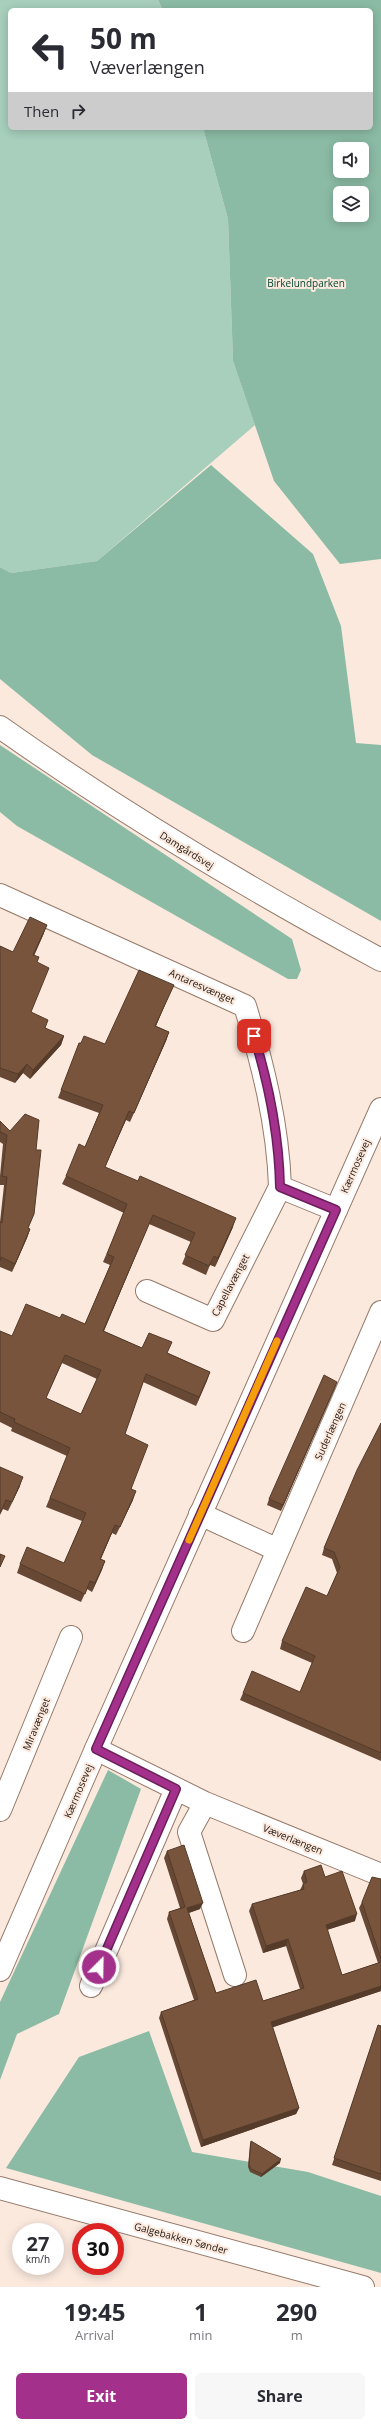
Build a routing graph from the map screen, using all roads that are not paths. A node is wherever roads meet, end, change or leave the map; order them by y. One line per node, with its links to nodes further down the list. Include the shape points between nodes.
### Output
1 (0, 727): 3 (street, Damgårdsvej, via 198,858)
2 (0, 895): 5 (street, Antaresvænget, via 245,1006 263,1066 279,1154)
3 (381, 960)
4 (381, 1109): 6 (street, Kærmosevej)
5 (280, 1187): 6 (street); 7 (street, Capellavænget, via 213,1320)
6 (336, 1210): 9 (street, Kærmosevej)
7 (147, 1291)
8 (381, 1312): 10 (street, Suderlængen)
9 (200, 1514): 10 (street); 13 (street, Kærmosevej)
10 (278, 1550): 11 (street, Suderlængen)
11 (243, 1631)
12 (71, 1637): 16 (street, Miravænget)
13 (96, 1749): 14 (street, Væverlængen); 18 (street, Kærmosevej)
14 (176, 1789): 15 (street, Væverlængen); 20 (street)
15 (205, 1804): 17 (street, Væverlængen); 19 (street, via 189,1832)
16 (0, 1810)
17 (381, 1875)
18 (0, 1970)
19 (235, 1975)
20 (91, 1986)
21 (0, 2188): 22 (street, Galgebakken Sønder)
22 (363, 2287)

